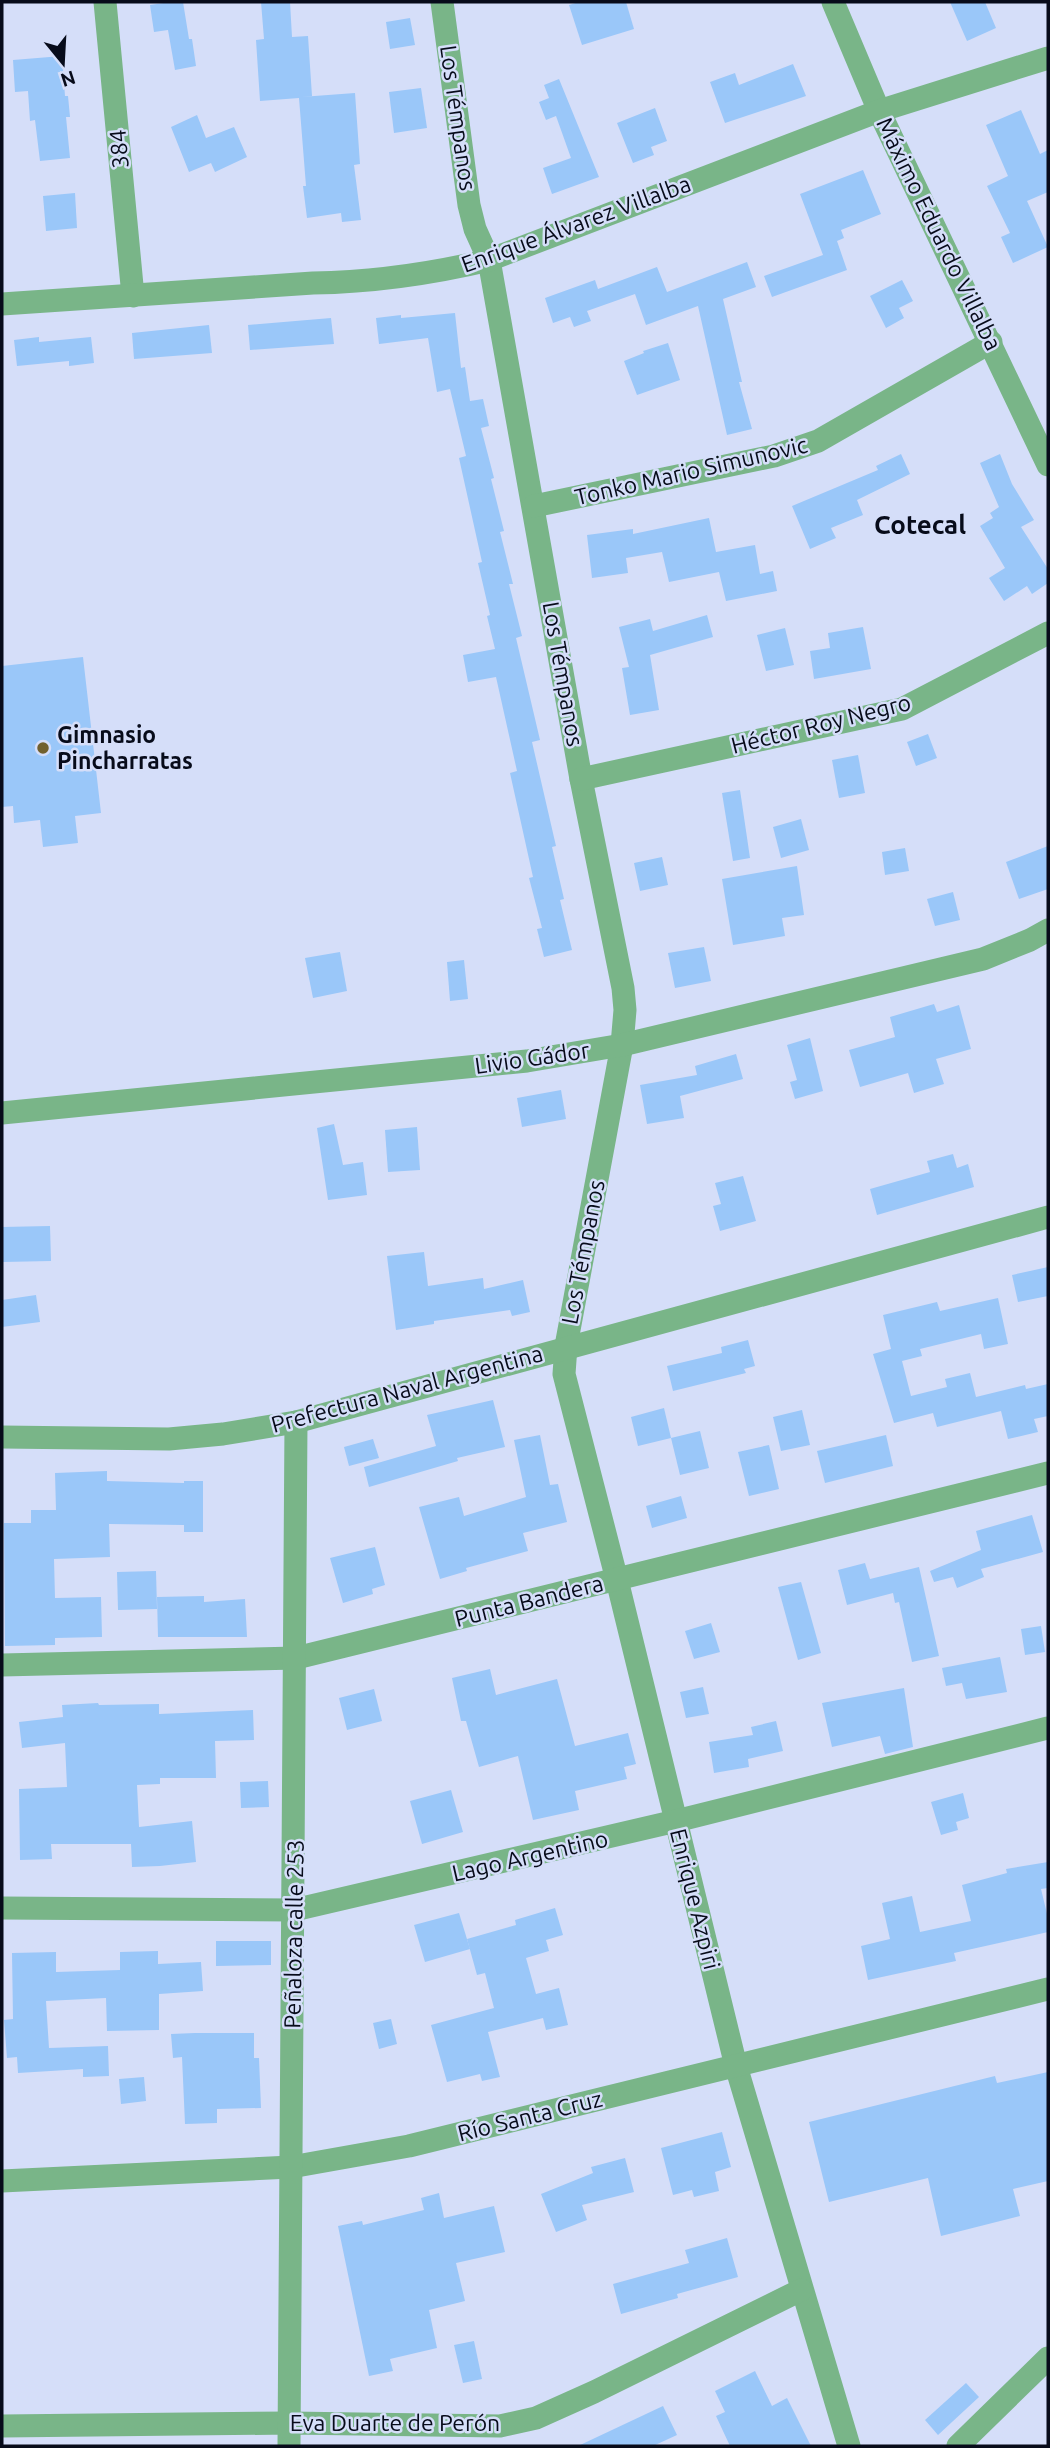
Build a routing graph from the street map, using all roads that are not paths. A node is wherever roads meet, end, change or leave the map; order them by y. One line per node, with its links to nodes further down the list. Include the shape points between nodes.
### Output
1 (105, 2): 7 (street, 384)
2 (442, 2): 6 (street, Los Témpanos, via 470,205)
3 (833, 2): 5 (street, Máximo Eduardo Villalba)
4 (1048, 58): 5 (street, Enrique Álvarez Villalba)
5 (879, 111): 6 (street, Enrique Álvarez Villalba); 9 (street, Máximo Eduardo Villalba)
6 (489, 260): 7 (street, Enrique Álvarez Villalba, via 360,282); 11 (street, Los Témpanos)
7 (133, 296): 8 (street, Enrique Álvarez Villalba)
8 (2, 304)
9 (990, 342): 10 (street, Máximo Eduardo Villalba); 11 (street, Tonko Mario Simunovic, via 818,442 774,456)
10 (1048, 465)
11 (534, 506): 13 (street, Los Témpanos)
12 (1048, 633): 13 (street, Héctor Roy Negro, via 902,709)
13 (581, 779): 15 (street, Los Témpanos, via 622,988)
14 (1048, 930): 15 (street, Livio Gádor, via 983,959)
15 (622, 1045): 16 (street, Livio Gádor, via 527,1061); 18 (street, Los Témpanos)
16 (2, 1113)
17 (1048, 1217): 18 (street, Prefectura Naval Argentina)
18 (566, 1346): 19 (street, Prefectura Naval Argentina); 22 (street, Enrique Azpiri, via 564,1374)
19 (296, 1422): 20 (street, Prefectura Naval Argentina, via 169,1439); 23 (street, Peñaloza calle 253)
20 (2, 1437)
21 (1048, 1473): 22 (street, Punta Bandera)
22 (617, 1580): 23 (street, Punta Bandera); 26 (street, Enrique Azpiri)
23 (296, 1658): 24 (street, Punta Bandera); 28 (street, Peñaloza calle 253)
24 (2, 1665)
25 (1048, 1728): 26 (street, Lago Argentino)
26 (676, 1821): 28 (street, Lago Argentino); 30 (street, Enrique Azpiri)
27 (2, 1908): 28 (street, Lago Argentino)
28 (294, 1910): 31 (street, Peñaloza calle 253)
29 (1048, 1989): 30 (street, Río Santa Cruz)
30 (736, 2066): 31 (street, Río Santa Cruz, via 409,2146); 33 (street, Enrique Azpiri)
31 (291, 2167): 32 (street, Río Santa Cruz); 36 (street, Peñaloza calle 253)
32 (2, 2181)
33 (801, 2290): 36 (street, Eva Duarte de Perón, via 536,2418 500,2426); 37 (street, Enrique Azpiri)
34 (1048, 2358): 38 (street)
35 (2, 2426): 36 (street, Eva Duarte de Perón)
36 (289, 2435)
37 (849, 2446)
38 (958, 2446)

